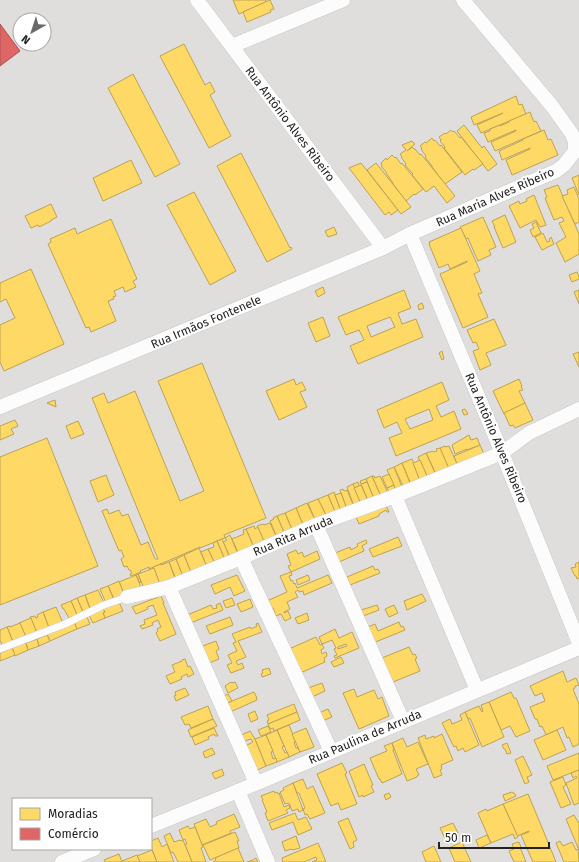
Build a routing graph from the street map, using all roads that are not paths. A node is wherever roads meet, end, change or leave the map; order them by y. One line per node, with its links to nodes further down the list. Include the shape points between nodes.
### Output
1 (197, 0): 4 (street, Rua Antônio Alves Ribeiro)
2 (343, 0): 4 (street)
3 (463, 0): 5 (street, Rua Maria Alves Ribeiro, via 552,106 572,134 575,142 574,151 556,171)
4 (232, 46): 6 (street, Rua Antônio Alves Ribeiro)
5 (410, 234): 6 (street, Rua Irmãos Fontenele); 9 (street, Rua Antônio Alves Ribeiro)
6 (384, 248): 7 (street, Rua Irmãos Fontenele)
7 (0, 408)
8 (579, 409): 9 (street, Rua Rita Arruda, via 529,433)
9 (502, 453): 10 (street, Rua Rita Arruda); 15 (street, Rua Antônio Alves Ribeiro)
10 (395, 496): 11 (street, Rua Rita Arruda); 18 (street)
11 (316, 525): 12 (street, Rua Rita Arruda); 19 (street)
12 (241, 558): 13 (street, Rua Rita Arruda); 20 (street)
13 (169, 587): 14 (street, Rua Rita Arruda); 21 (street)
14 (127, 597): 17 (lane, Rua Rita Arruda)
15 (579, 643)
16 (579, 648): 18 (street, Rua Paulina de Arruda)
17 (0, 649)
18 (477, 690): 19 (street, Rua Paulina de Arruda)
19 (403, 721): 20 (street, Rua Paulina de Arruda)
20 (331, 751): 21 (street, Rua Paulina de Arruda)
21 (256, 783): 22 (street, Rua Paulina de Arruda)
22 (238, 791): 23 (street, Rua Paulina de Arruda); 26 (street)
23 (152, 826)
24 (92, 850): 25 (street)
25 (62, 862)
26 (268, 862)

